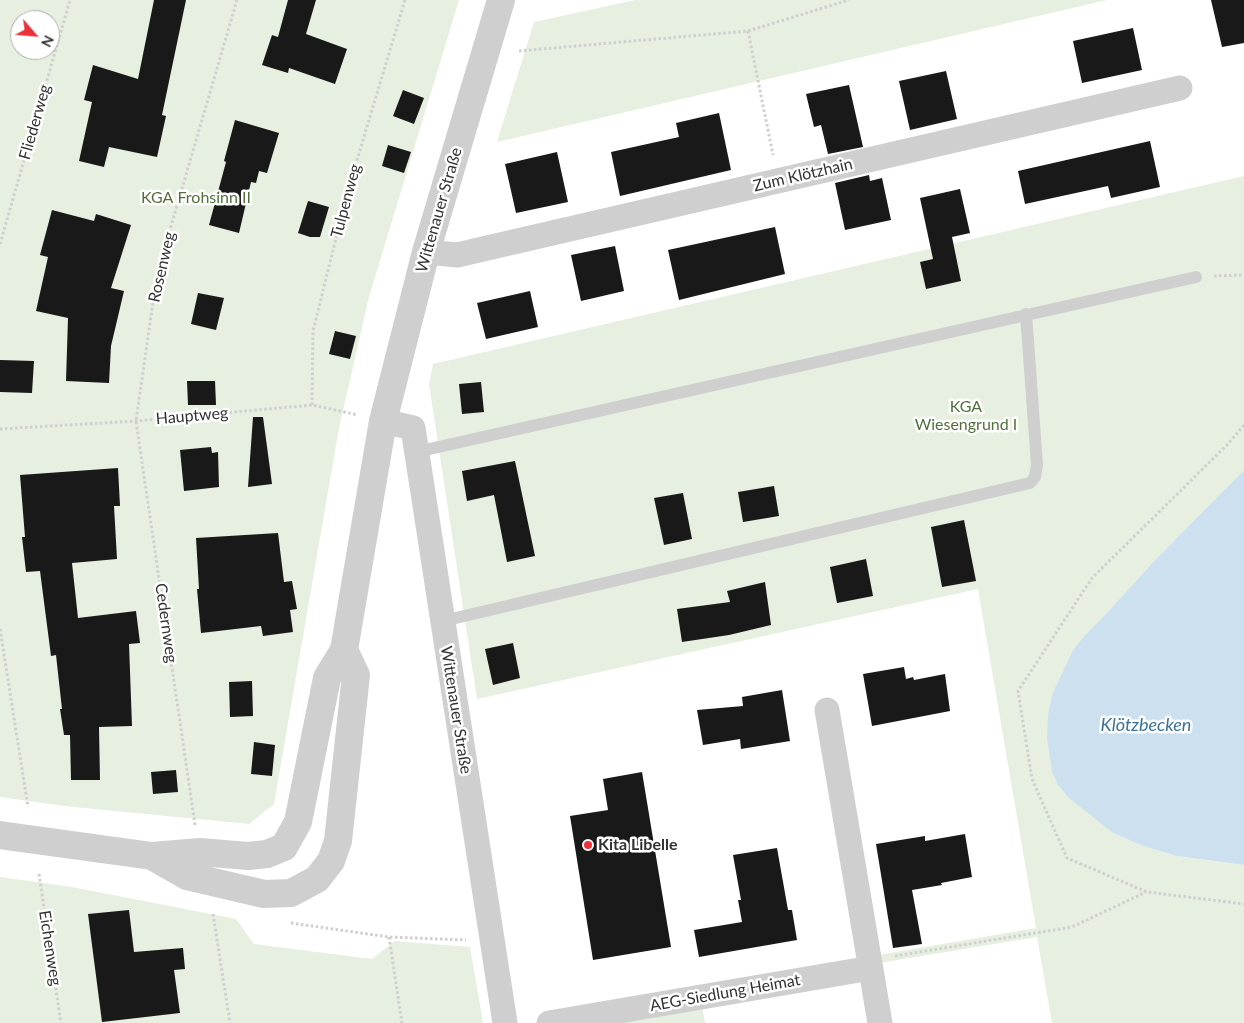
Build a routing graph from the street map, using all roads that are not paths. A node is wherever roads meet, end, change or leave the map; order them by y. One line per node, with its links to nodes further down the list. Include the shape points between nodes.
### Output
1 (501, 0): 3 (street, Wittenauer Straße)
2 (1180, 88): 3 (street, Zum Klötzhain, via 457,254)
3 (426, 252): 6 (street, Wittenauer Straße)
4 (1196, 277): 5 (lane)
5 (1026, 314): 7 (lane); 8 (lane, via 1037,465 1030,483)
6 (383, 421): 7 (street, Wittenauer Straße, via 413,428); 9 (street, Wittenauer Straße)
7 (416, 452): 8 (street, Wittenauer Straße)
8 (443, 621): 16 (street, Wittenauer Straße)
9 (344, 650): 12 (street, Wittenauer Straße, via 328,678 298,822); 14 (street, via 356,675 338,841 331,861)
10 (827, 710): 15 (street)
11 (0, 835): 13 (street)
12 (284, 847): 13 (street, via 267,854 248,856 200,852); 14 (street)
13 (152, 856): 14 (street, via 187,876 264,894 291,893)
14 (317, 879)
15 (870, 968): 17 (street, AEG-Siedlung Heimat); 18 (street)
16 (505, 1023)
17 (549, 1023)
18 (880, 1023)

